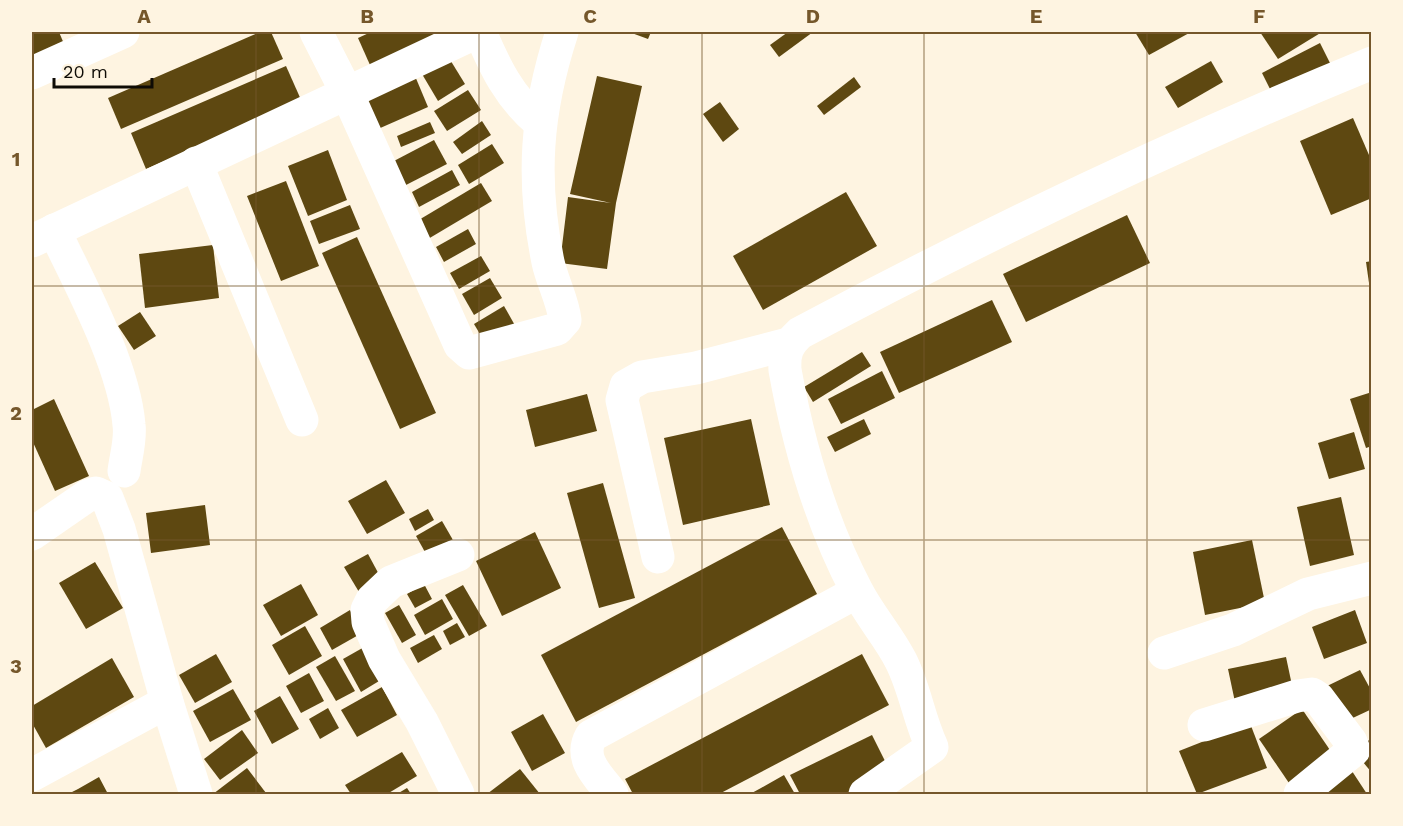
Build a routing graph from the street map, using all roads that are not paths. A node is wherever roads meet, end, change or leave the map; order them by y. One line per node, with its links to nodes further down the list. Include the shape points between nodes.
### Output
1 (123, 32): 6 (street)
2 (316, 32): 7 (street)
3 (479, 32): 7 (street); 8 (street, via 512,97)
4 (562, 32): 8 (street)
5 (1371, 63): 11 (street, via 1134,167 967,246 800,333)
6 (32, 73)
7 (347, 93): 8 (street, via 466,352 556,328 565,320 548,262 542,223 537,170); 9 (street)
8 (539, 122)
9 (196, 163): 10 (street); 12 (street)
10 (43, 236): 13 (street, via 92,309 124,395 130,427)
11 (788, 344): 16 (street, via 696,368 642,376 626,386 622,400); 18 (street, via 785,370 804,462 825,524)
12 (302, 420)
13 (124, 471)
14 (32, 534): 20 (street, via 87,496 96,493 107,498)
15 (458, 555): 24 (street, via 392,582 367,610 368,622 384,658 422,722)
16 (658, 558)
17 (1371, 578): 19 (street, via 1308,594 1233,630)
18 (857, 592): 25 (street, via 591,736 585,752 588,761); 26 (street, via 900,658 932,747)
19 (1164, 653)
20 (167, 702): 22 (street); 23 (street)
21 (1204, 725): 27 (street, via 1312,694 1354,750)
22 (32, 775)
23 (196, 795)
24 (458, 795)
25 (612, 795)
26 (865, 795)
27 (1299, 795)

